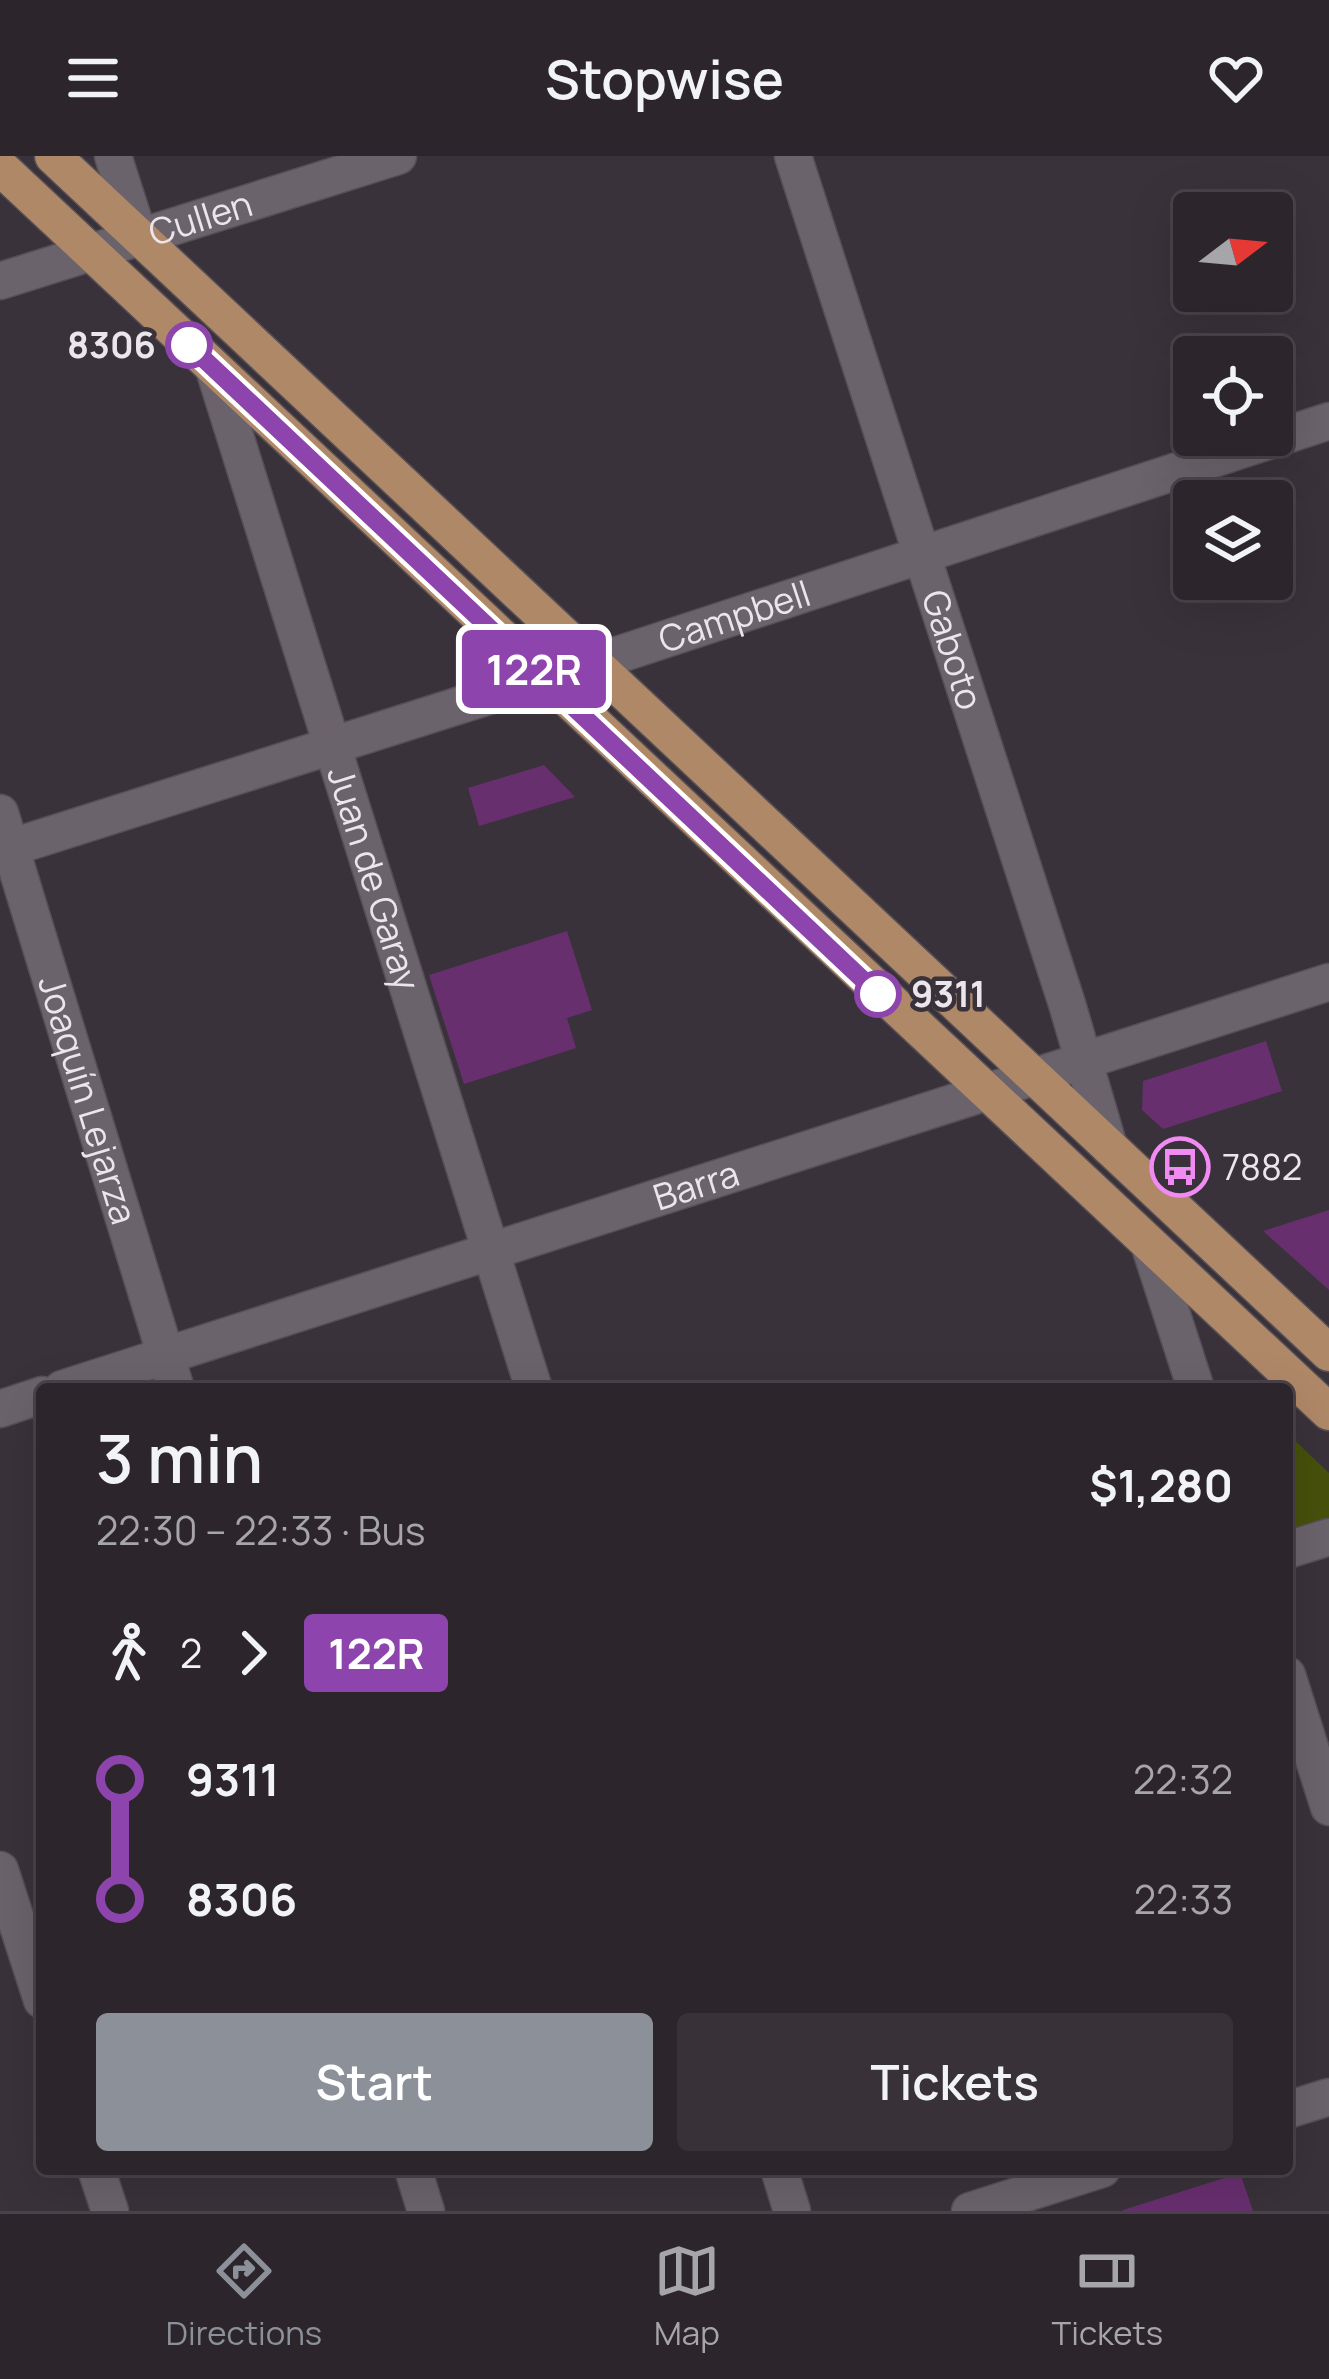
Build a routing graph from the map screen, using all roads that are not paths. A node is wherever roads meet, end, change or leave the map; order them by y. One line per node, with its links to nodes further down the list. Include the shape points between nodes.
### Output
1 (52, 156): 6 (main road)
2 (113, 156): 6 (street)
3 (398, 156): 6 (street, Cullen)
4 (793, 156): 11 (street, Gaboto)
5 (0, 167): 7 (main road)
6 (139, 237): 7 (street, Cullen); 12 (main road)
7 (90, 251): 8 (street, Cullen); 9 (main road)
8 (0, 280)
9 (214, 369): 13 (main road); 14 (street, Juan de Garay)
10 (1329, 421): 11 (street, Campbell)
11 (922, 554): 12 (street, Campbell); 17 (street, Gaboto)
12 (592, 663): 13 (street, Campbell); 18 (main road)
13 (543, 677): 14 (street, Campbell); 19 (main road)
14 (332, 744): 15 (street, Campbell); 22 (street, Juan de Garay)
15 (4, 837): 24 (street, Joaquín Lejarza)
16 (1329, 982): 17 (street, Barra)
17 (1085, 1061): 18 (street, Barra); 20 (street, Gaboto)
18 (1035, 1078): 19 (street, Barra); 20 (main road)
19 (985, 1094): 21 (main road); 22 (street, Barra)
20 (1109, 1147): 23 (main road)
21 (1151, 1250): 27 (street); 30 (main road)
22 (491, 1251): 24 (street, Barra); 26 (street, Juan de Garay)
23 (1329, 1353)
24 (171, 1373): 25 (street, Barra)
25 (103, 1383)
26 (532, 1383)
27 (1194, 1383)
28 (36, 1398): 29 (street)
29 (0, 1409)
30 (1329, 1412)
31 (1329, 1537): 32 (street)
32 (1293, 1548)
33 (1293, 1694): 34 (street)
34 (1329, 1807)
35 (0, 1870): 36 (street)
36 (23, 1954): 37 (street)
37 (36, 1985)
38 (1329, 2097): 39 (street)
39 (1293, 2108)
40 (98, 2175): 44 (street)
41 (415, 2175): 45 (street)
42 (781, 2175): 46 (street)
43 (1083, 2175): 47 (street)
44 (110, 2211)
45 (426, 2211)
46 (792, 2211)
47 (970, 2211)

